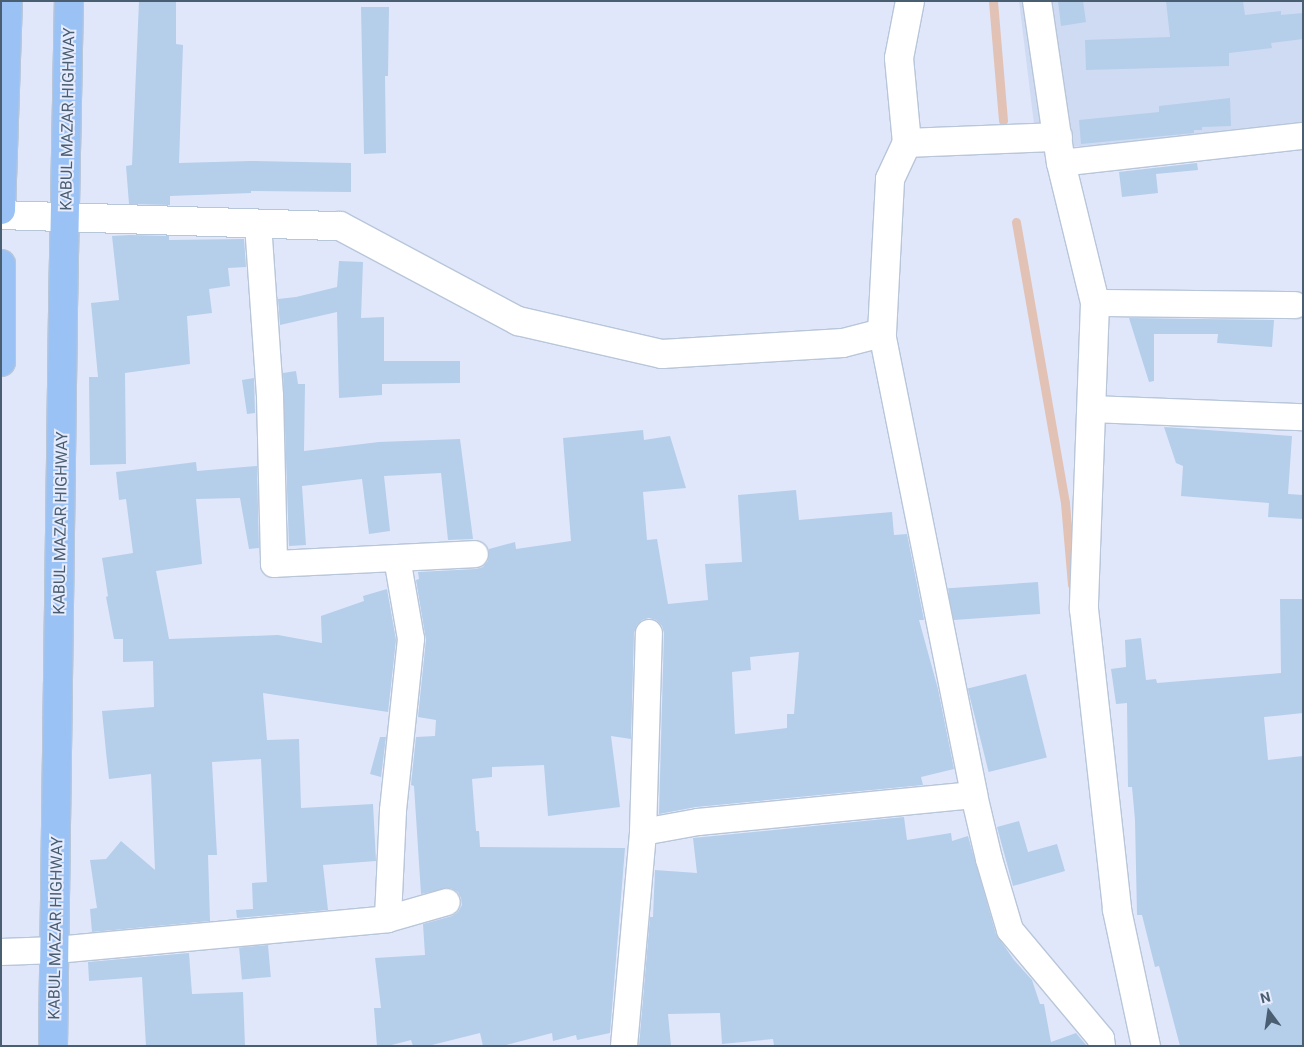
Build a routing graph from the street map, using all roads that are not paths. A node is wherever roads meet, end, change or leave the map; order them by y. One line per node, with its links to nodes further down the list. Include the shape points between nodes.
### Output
1 (8, 1): 8 (highway)
2 (69, 1): 10 (highway, KABUL MAZAR HIGHWAY)
3 (910, 1): 6 (street, via 899,58)
4 (1037, 1): 7 (street)
5 (1303, 136): 7 (street)
6 (907, 143): 7 (street); 15 (street, via 890,179)
7 (1059, 150): 13 (street)
8 (1, 210)
9 (1, 215): 10 (street)
10 (66, 218): 11 (street); 26 (highway, KABUL MAZAR HIGHWAY)
11 (258, 224): 15 (street, via 340,226 518,321 662,354 843,343); 20 (street, via 270,396 274,564)
12 (1, 264): 16 (highway)
13 (1095, 302): 14 (street); 17 (street)
14 (1295, 305)
15 (882, 333): 22 (street)
16 (1, 362)
17 (1091, 409): 18 (street); 31 (street, via 1084,610 1117,910)
18 (1303, 417)
19 (475, 554): 20 (street)
20 (397, 558): 25 (street, via 411,640 393,811)
21 (649, 633): 23 (street)
22 (974, 794): 23 (street, via 698,822); 30 (street, via 1010,930 1100,1039)
23 (643, 832): 29 (street)
24 (447, 902): 25 (street)
25 (388, 919): 26 (street)
26 (56, 950): 27 (street); 28 (highway, KABUL MAZAR HIGHWAY)
27 (1, 952)
28 (53, 1046)
29 (624, 1046)
30 (1102, 1046)
31 (1146, 1046)

